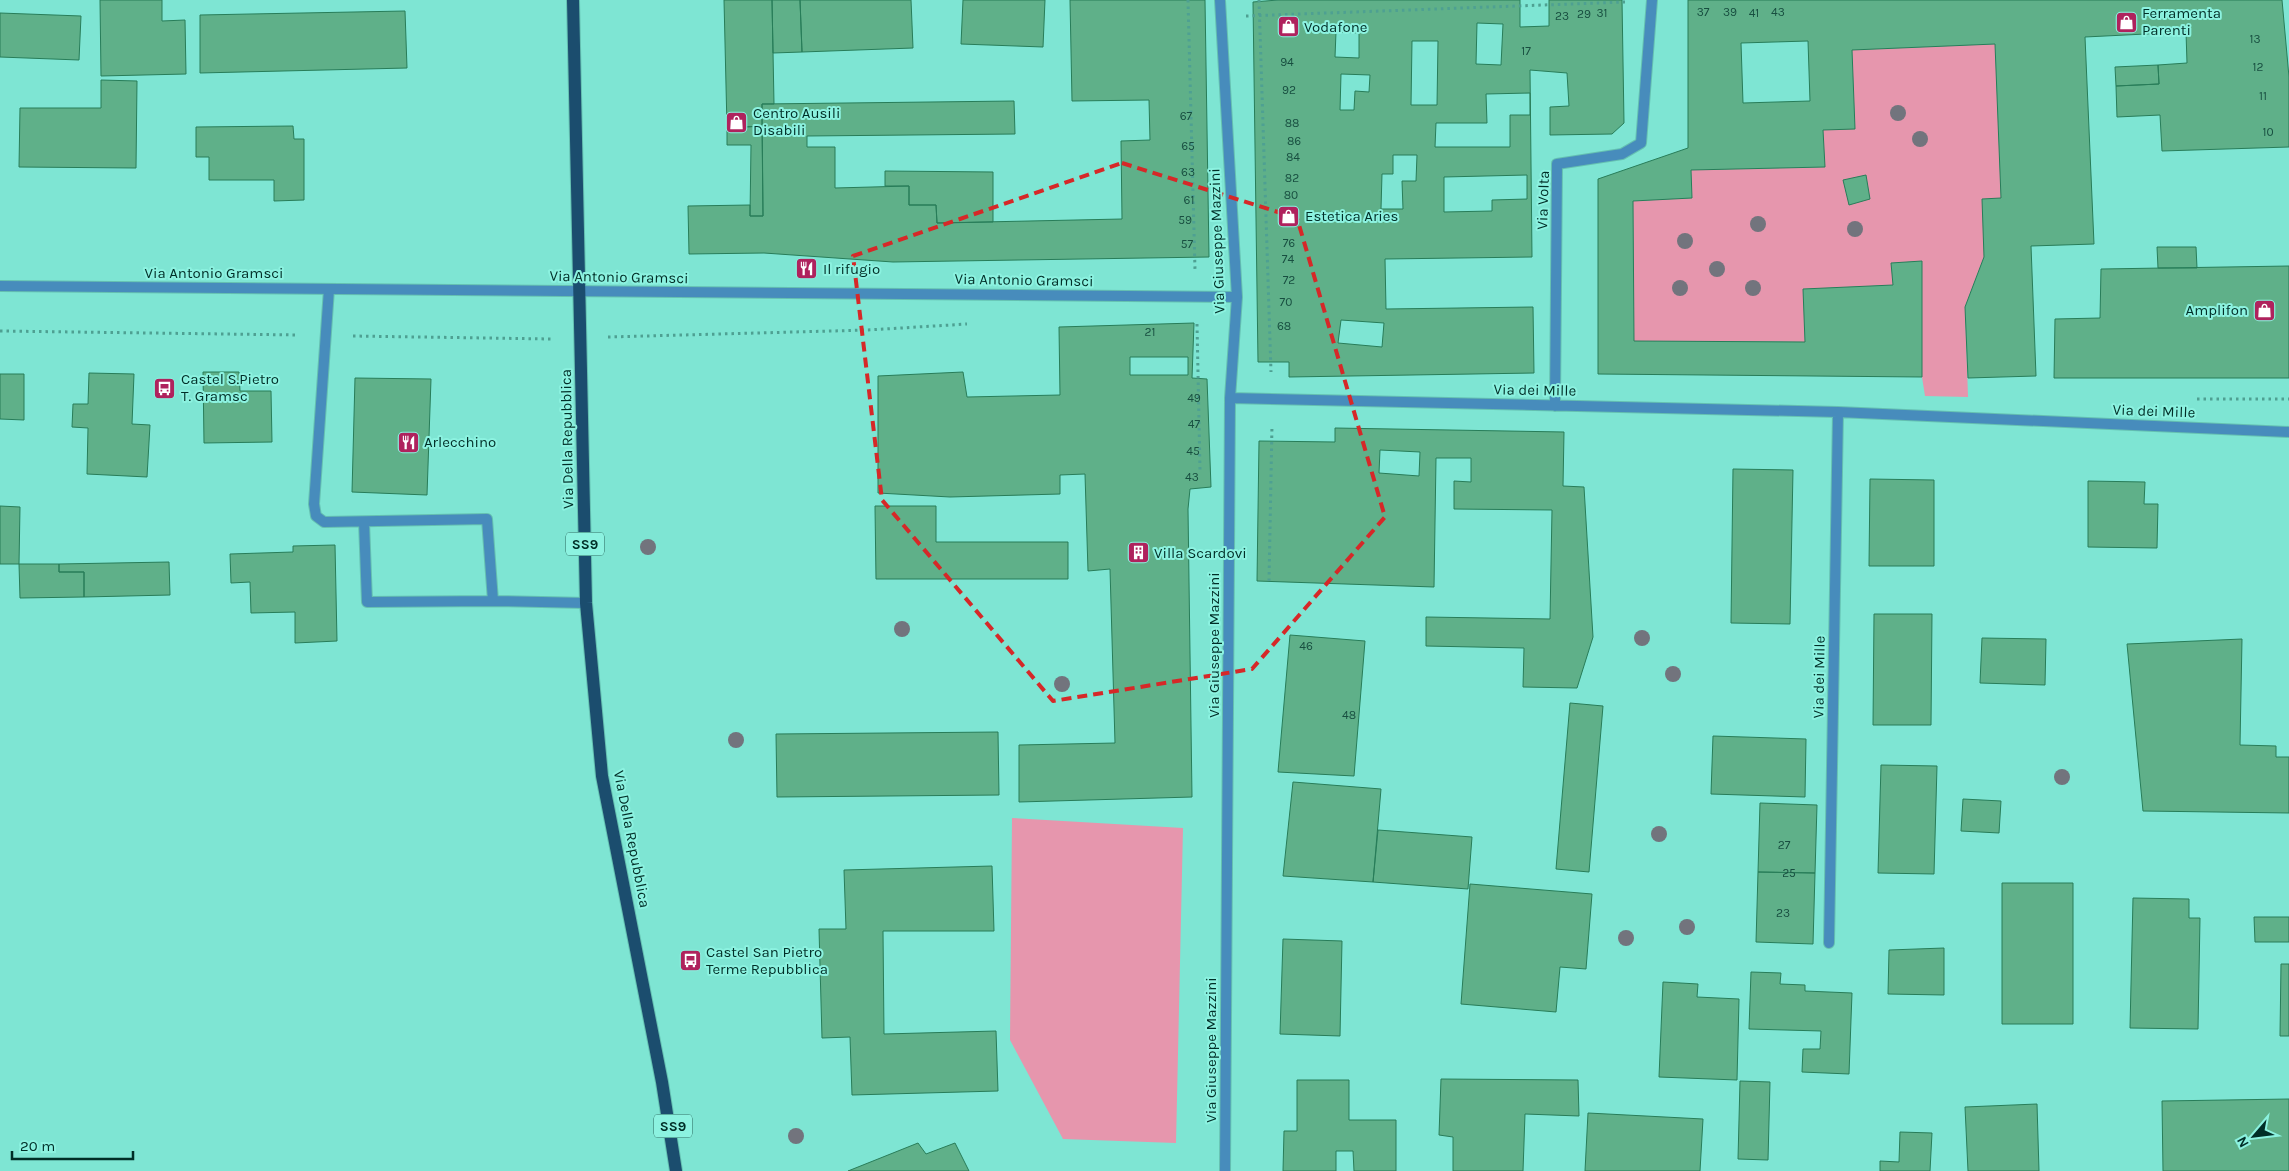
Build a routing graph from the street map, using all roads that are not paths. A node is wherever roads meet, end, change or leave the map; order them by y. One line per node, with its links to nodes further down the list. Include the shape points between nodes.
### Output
1 (573, 0): 6 (main road, Via Della Repubblica / SS9)
2 (1220, 0): 7 (street, Via Giuseppe Mazzini)
3 (1652, 0): 9 (street, Via Volta, via 1641,143 1622,154 1557,164)
4 (0, 286): 5 (street, Via Antonio Gramsci)
5 (329, 289): 6 (street, Via Antonio Gramsci); 12 (street, via 314,504 316,516 324,522)
6 (579, 291): 7 (street, Via Antonio Gramsci); 14 (main road, Via Della Repubblica / SS9)
7 (1237, 297): 8 (street, Via Giuseppe Mazzini)
8 (1230, 398): 9 (street, Via dei Mille); 19 (street, Via Giuseppe Mazzini)
9 (1555, 406): 10 (street, Via dei Mille)
10 (1838, 412): 11 (street, Via dei Mille); 15 (street, Via dei Mille)
11 (2289, 432)
12 (364, 522): 13 (street, via 487,519); 13 (street, via 367,602)
13 (493, 601): 14 (street)
14 (586, 603): 16 (main road, Via Della Repubblica / SS9, via 602,776)
15 (1829, 943)
16 (662, 1082): 17 (main road, Via Della Repubblica / SS9); 18 (main road, Via Della Repubblica / SS9)
17 (676, 1171)
18 (685, 1171)
19 (1226, 1171)

